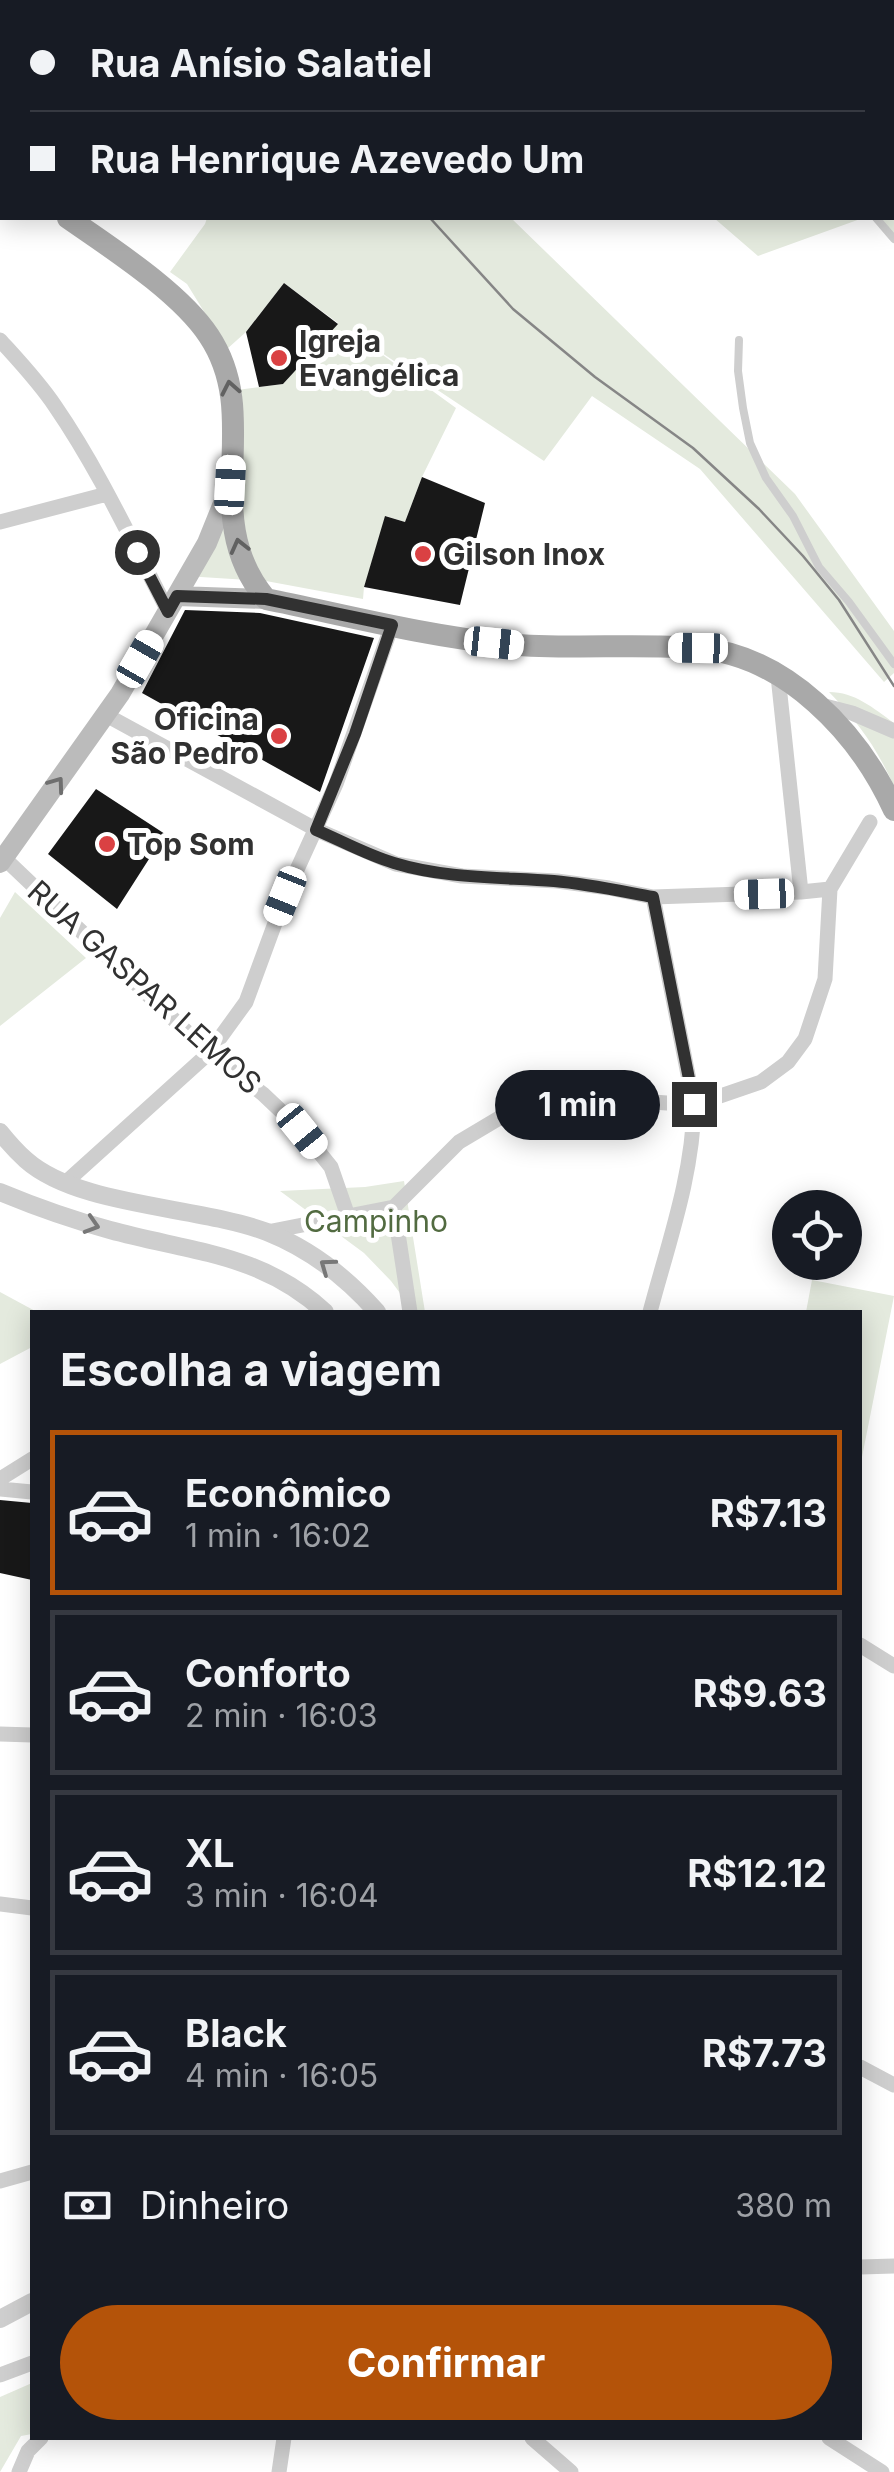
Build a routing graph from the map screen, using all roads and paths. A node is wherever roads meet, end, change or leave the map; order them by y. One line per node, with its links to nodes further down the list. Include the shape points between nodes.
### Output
1 (71, 220): 6 (main road, one-way to 1, via 232,392 208,334 158,284)
2 (878, 220): 3 (lane)
3 (894, 239)
4 (0, 340): 7 (street, via 54,405)
5 (739, 340): 12 (lane, via 743,408 766,478 820,567)
6 (230, 485): 9 (main road, one-way to 6, via 238,546); 10 (main road)
7 (107, 494): 8 (street); 10 (street)
8 (0, 522)
9 (266, 599): 10 (main road); 11 (main road)
10 (172, 604): 15 (main road)
11 (392, 625): 13 (main road, via 534,647 698,648 752,661); 19 (street)
12 (894, 664)
13 (778, 676): 14 (main road); 22 (street)
14 (818, 704): 16 (street); 17 (main road)
15 (106, 715): 19 (street); 20 (main road, one-way to 15)
16 (894, 731)
17 (893, 802)
18 (870, 822): 21 (street)
19 (316, 830): 23 (street, via 432,872); 24 (street, via 246,1002)
20 (2, 861): 24 (street, RUA GASPAR LEMOS)
21 (830, 889): 22 (street); 25 (street, via 825,979 805,1039 761,1082)
22 (801, 892): 23 (street)
23 (653, 897): 25 (street)
24 (209, 1053): 27 (street); 30 (street, RUA GASPAR LEMOS, via 302,1131 331,1167)
25 (694, 1104): 29 (street, via 585,1097 500,1117 460,1142); 35 (street, via 689,1164)
26 (0, 1132): 27 (street, via 28,1162)
27 (64, 1183): 31 (street)
28 (0, 1192): 32 (street, one-way to 32, via 113,1231 242,1262 306,1294)
29 (394, 1207): 30 (street); 34 (street)
30 (348, 1216): 31 (street)
31 (267, 1232): 33 (street, one-way to 31, via 309,1253)
32 (323, 1310)
33 (376, 1310)
34 (410, 1310)
35 (651, 1310)
36 (30, 1459): 37 (street)
37 (0, 1479)
38 (0, 1489): 39 (street)
39 (30, 1492)
40 (862, 1646): 41 (street)
41 (894, 1666)
42 (0, 1734): 43 (street)
43 (30, 1735)
44 (0, 1904): 45 (street)
45 (30, 1908)
46 (862, 2068): 47 (street)
47 (894, 2085)
48 (30, 2173): 49 (street)
49 (0, 2182)
50 (862, 2266): 51 (street)
51 (894, 2266)
52 (30, 2303): 53 (street)
53 (0, 2319)
54 (30, 2365): 55 (street)
55 (0, 2375)
56 (39, 2440): 60 (street)
57 (284, 2440): 61 (street)
58 (534, 2440): 62 (street)
59 (832, 2440): 63 (street)
60 (19, 2472)
61 (279, 2472)
62 (571, 2472)
63 (882, 2472)

